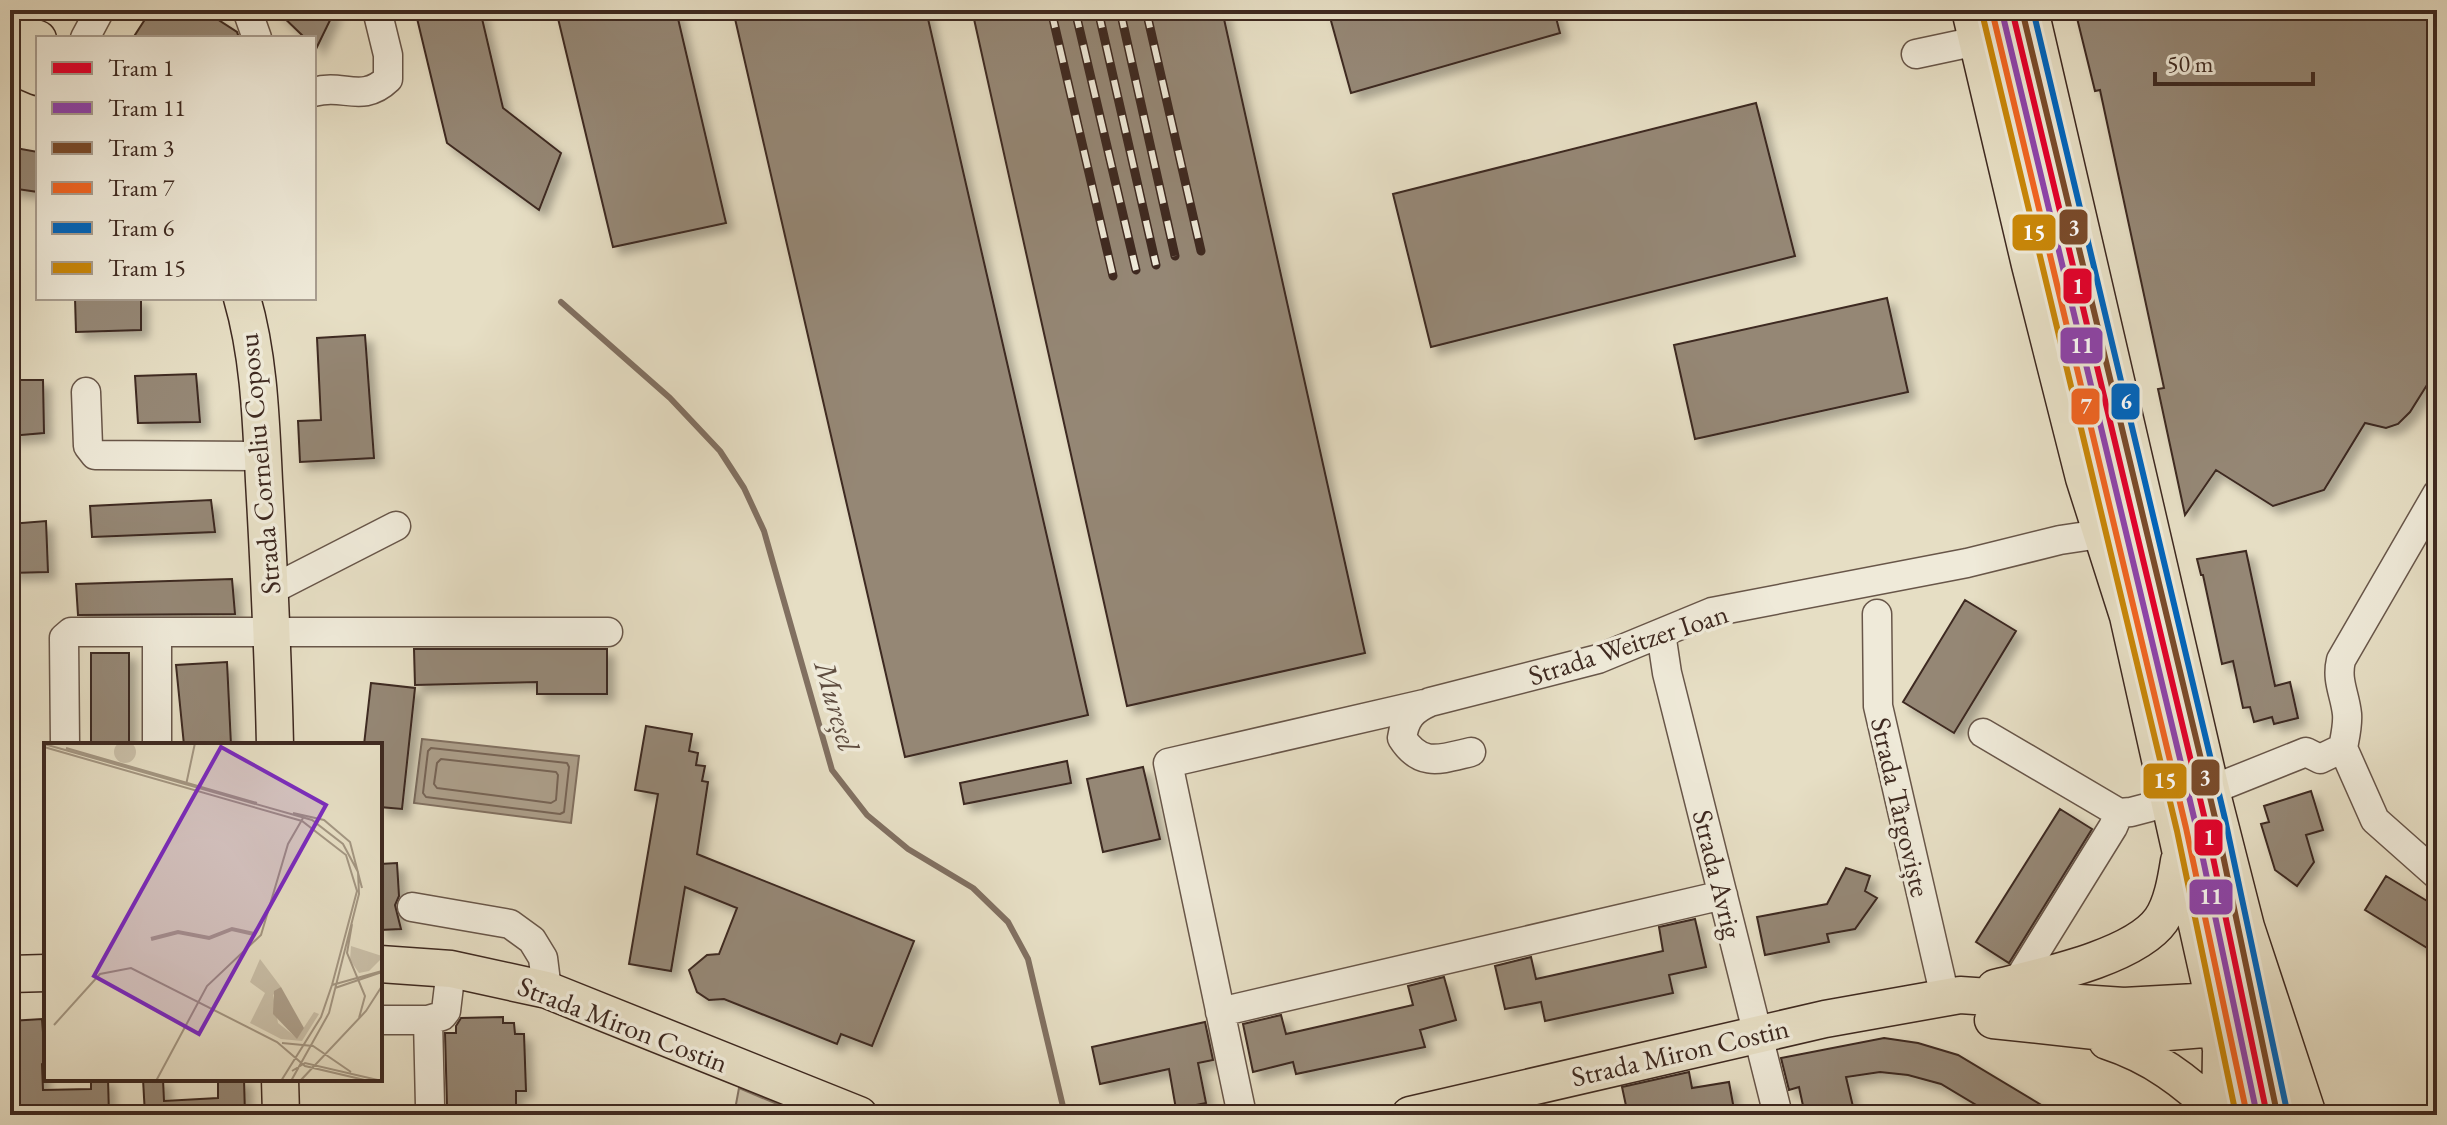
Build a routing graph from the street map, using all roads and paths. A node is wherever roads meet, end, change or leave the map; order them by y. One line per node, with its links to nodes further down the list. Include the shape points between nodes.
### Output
1 (100, 10): 7 (street)
2 (247, 10): 8 (street)
3 (377, 10): 13 (street, via 388,79 360,93)
4 (2030, 10): 19 (main road)
5 (1974, 26): 10 (street); 20 (main road)
6 (10, 29): 9 (main road)
7 (86, 36)
8 (256, 36)
9 (36, 38)
10 (1916, 54)
11 (10, 65): 12 (main road)
12 (36, 76)
13 (316, 92)
14 (242, 300): 16 (main road, Strada Corneliu Coposu, via 253,343)
15 (86, 392): 16 (street, via 88,446 95,455)
16 (263, 456): 21 (main road, Strada Corneliu Coposu)
17 (2437, 494): 32 (street, via 2341,660 2338,673 2347,713)
18 (396, 526): 21 (street)
19 (2150, 532): 20 (street, Strada Weitzer Ioan); 34 (main road)
20 (2100, 534): 26 (street, Strada Weitzer Ioan, via 1712,612); 35 (main road, via 2128,616)
21 (271, 590): 23 (main road, Strada Corneliu Coposu)
22 (1877, 614): 47 (street, Strada Târgoviște, via 1878,706)
23 (273, 630): 24 (street); 25 (street, Strada Corneliu Coposu); 31 (main road, Strada Corneliu Coposu)
24 (608, 632)
25 (157, 633): 29 (street, Strada Corneliu Coposu, via 66,634); 30 (street)
26 (1661, 633): 27 (street, Strada Weitzer Ioan, via 1598,659); 39 (street, Strada Avrig)
27 (1430, 702): 33 (street, via 1416,709 1404,725 1402,738 1409,749 1430,760); 50 (street, Strada Weitzer Ioan, via 1168,763)
28 (1983, 733): 36 (street)
29 (65, 743)
30 (157, 743)
31 (275, 743)
32 (2343, 748): 34 (street, via 2320,759 2306,752); 38 (street, via 2375,820)
33 (1471, 752)
34 (2211, 790): 49 (main road)
35 (2169, 802): 36 (street); 37 (main road)
36 (2119, 813): 45 (street)
37 (2181, 851): 45 (main road, via 2167,908 2155,927 2105,956); 51 (main road)
38 (2430, 884)
39 (1723, 895): 50 (street); 55 (street, Strada Avrig)
40 (412, 907): 46 (street, via 510,924 532,940 543,958)
41 (382, 964): 42 (main road, Strada Miron Costin)
42 (451, 969): 46 (main road, Strada Miron Costin); 53 (street, via 446,1011)
43 (44, 973): 44 (main road)
44 (10, 974)
45 (2017, 982): 47 (main road)
46 (547, 990): 59 (main road, Strada Miron Costin)
47 (1953, 996): 48 (main road, Strada Miron Costin); 51 (main road, Strada Miron Costin)
48 (1905, 1004): 54 (main road, Strada Miron Costin); 55 (main road, Strada Miron Costin)
49 (2272, 1010): 51 (main road, Strada Miron Costin); 64 (main road)
50 (1220, 1012): 60 (street)
51 (2216, 1015): 54 (main road, Strada Miron Costin, via 2131,1035); 63 (main road)
52 (382, 1020): 53 (street)
53 (428, 1020): 57 (street)
54 (2075, 1031): 63 (main road, via 2132,1050 2170,1070)
55 (1758, 1034): 61 (main road, Strada Miron Costin); 62 (street, Strada Avrig)
56 (280, 1081): 58 (main road)
57 (430, 1106)
58 (281, 1115)
59 (859, 1115)
60 (1242, 1115)
61 (1410, 1115)
62 (1778, 1115)
63 (2220, 1115)
64 (2308, 1115)

